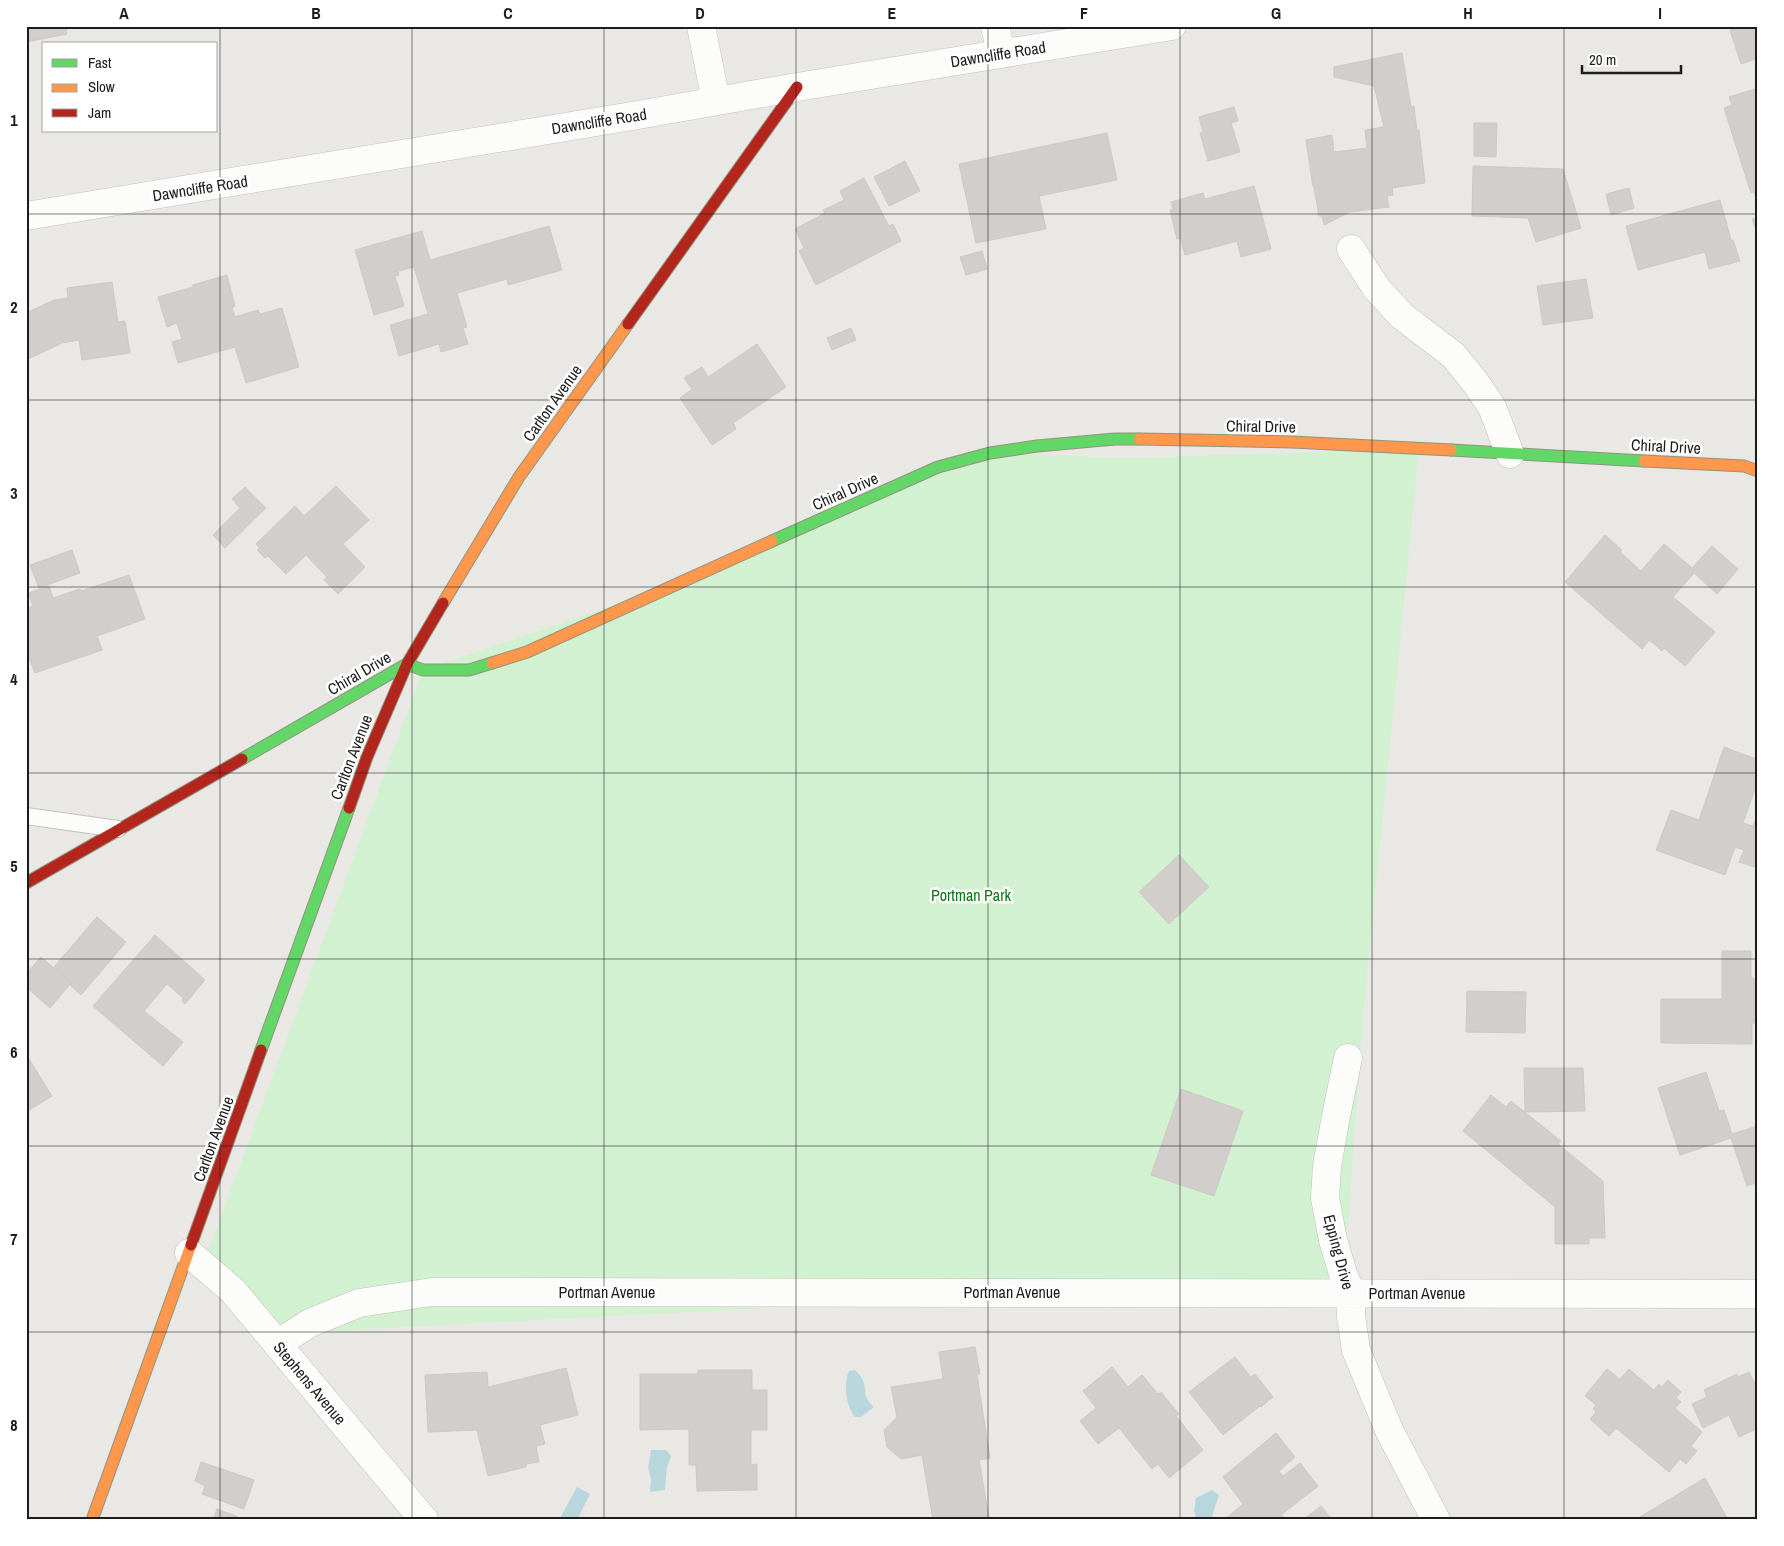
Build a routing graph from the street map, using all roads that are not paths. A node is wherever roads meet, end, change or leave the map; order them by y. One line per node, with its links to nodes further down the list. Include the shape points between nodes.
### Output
1 (701, 26): 6 (street)
2 (995, 26): 4 (street)
3 (1172, 26): 4 (street, Dawncliffe Road)
4 (1001, 54): 5 (street, Dawncliffe Road)
5 (796, 87): 6 (street, Dawncliffe Road); 11 (street, Carlton Avenue, via 519,477)
6 (716, 101): 7 (street, Dawncliffe Road)
7 (26, 216)
8 (1351, 249): 9 (street, via 1377,289 1402,316 1453,355 1475,382 1492,406)
9 (1510, 454): 10 (street, Chiral Drive, via 1744,466); 11 (street, Chiral Drive, via 1292,442 1115,439 990,453 929,471 527,652 469,670 423,670)
10 (1758, 471)
11 (406, 664): 13 (street, Chiral Drive); 16 (street, Carlton Avenue, via 367,757)
12 (26, 816): 13 (lane)
13 (120, 829): 14 (street, Chiral Drive)
14 (26, 883)
15 (1348, 1058): 17 (street, Epping Drive, via 1327,1166 1325,1198 1333,1240)
16 (189, 1253): 19 (street, Stephens Avenue, via 233,1292); 20 (street, Carlton Avenue)
17 (1351, 1292): 18 (street, Portman Avenue); 19 (street, Portman Avenue, via 432,1292 359,1303 310,1324); 22 (street, Epping Drive, via 1356,1350 1389,1430)
18 (1758, 1294)
19 (278, 1344): 21 (street, Stephens Avenue)
20 (92, 1520)
21 (424, 1520)
22 (1436, 1520)

